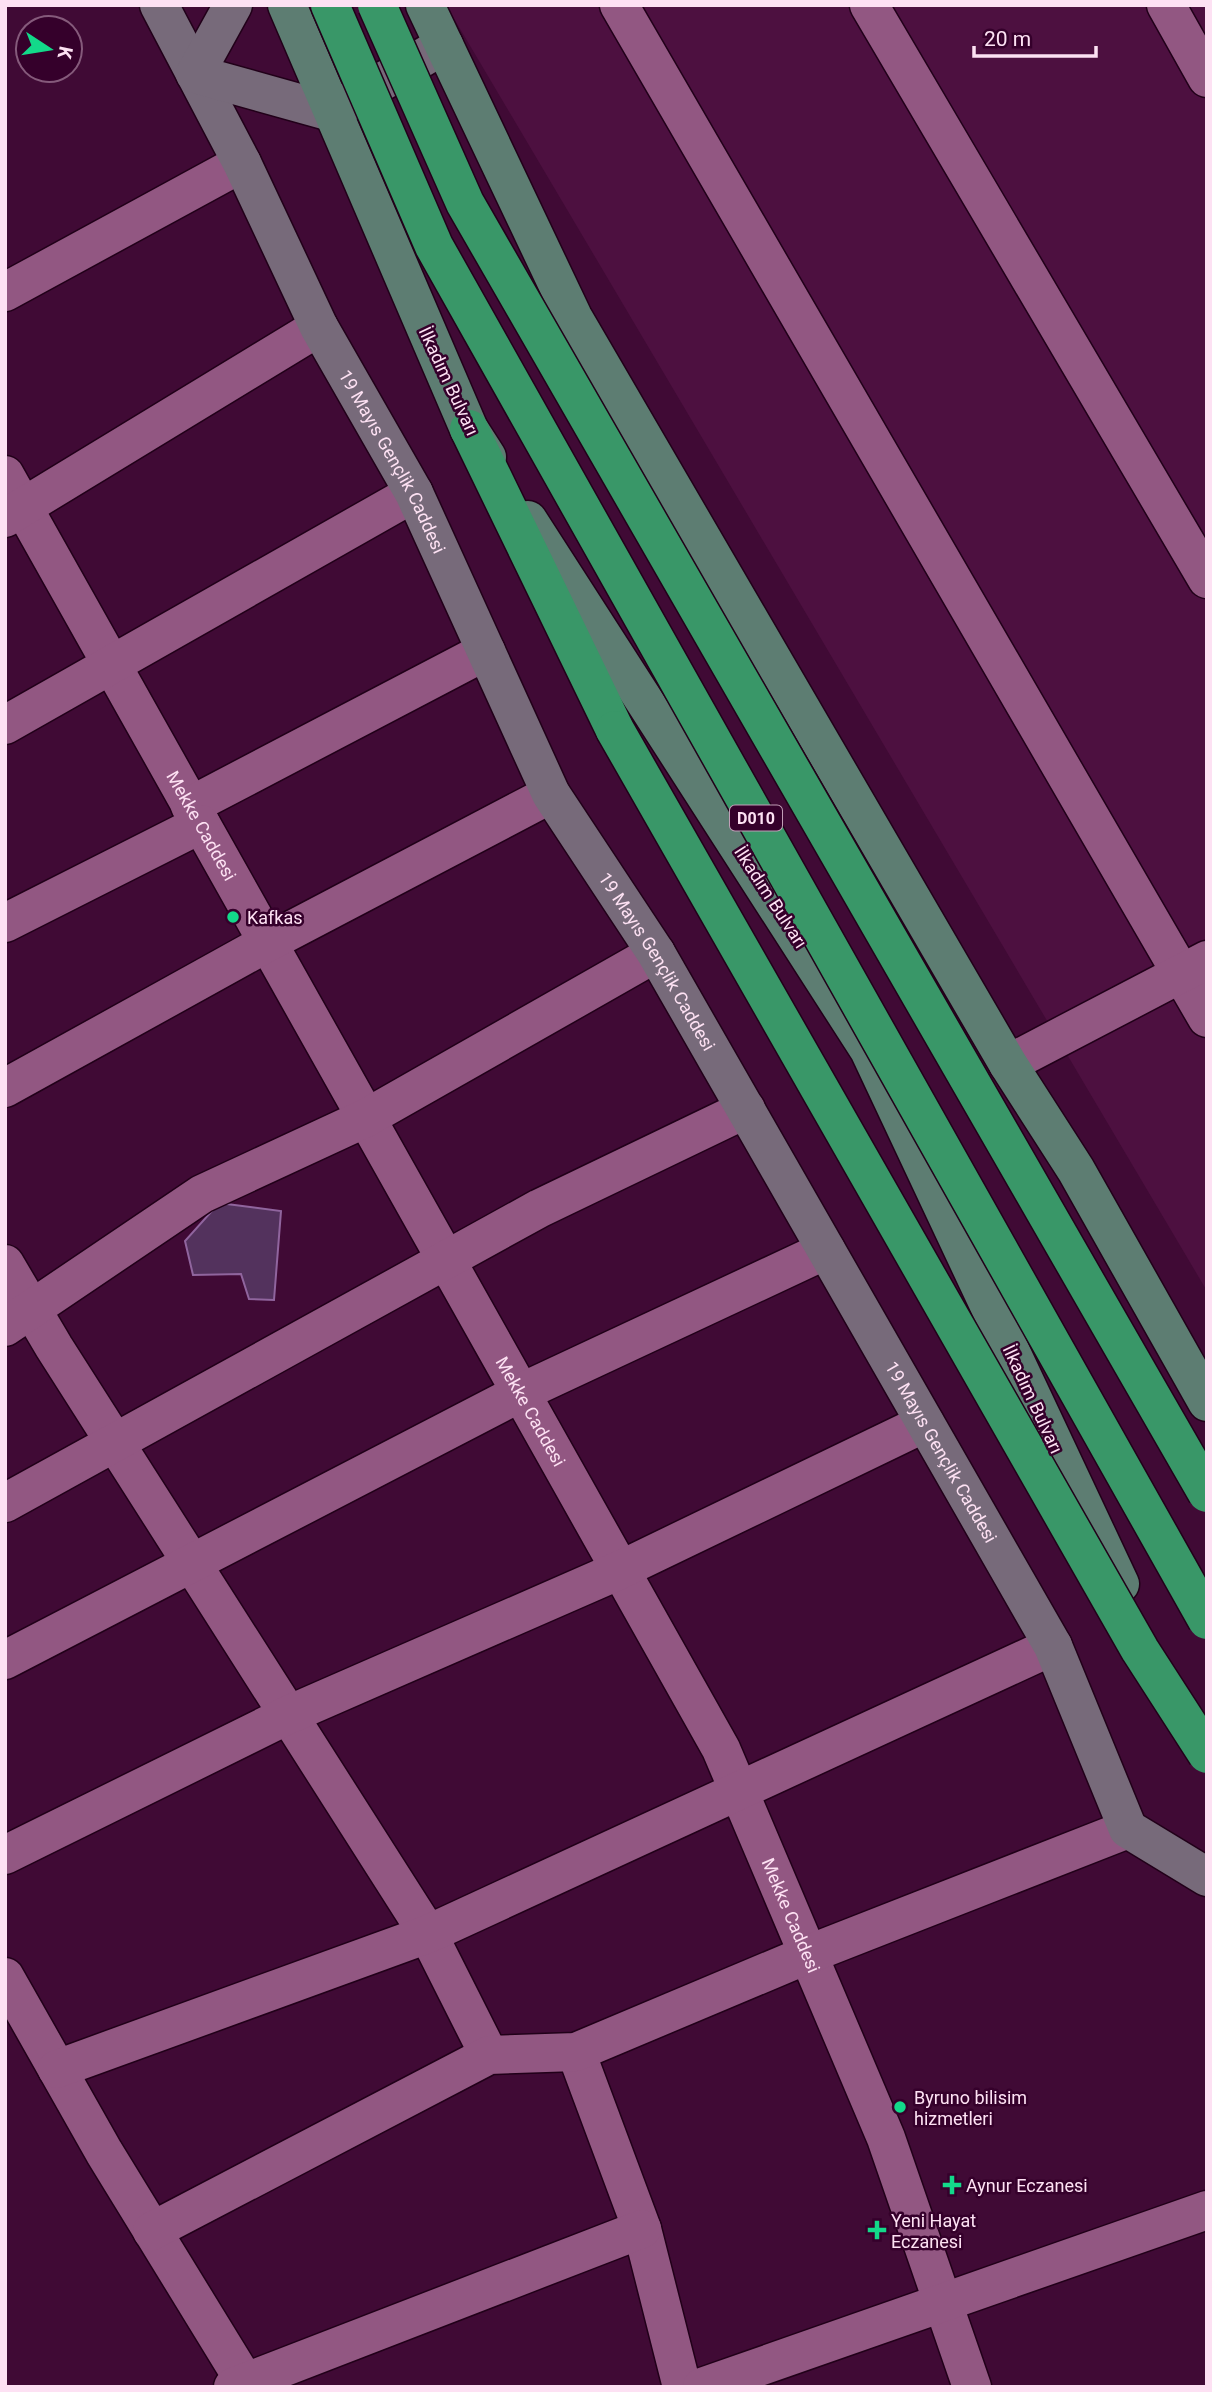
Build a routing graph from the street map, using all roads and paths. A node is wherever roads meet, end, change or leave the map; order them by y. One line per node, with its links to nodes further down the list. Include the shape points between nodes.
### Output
1 (159, 5): 11 (main road, 19 Mayıs Gençlik Caddesi)
2 (233, 5): 11 (main road)
3 (288, 5): 13 (main road, İlkadım Bulvarı)
4 (330, 5): 47 (highway, İlkadım Bulvarı / D010, bridge, via 434,246)
5 (377, 5): 43 (highway, D010, bridge, via 465,203)
6 (425, 5): 10 (main road)
7 (619, 5): 29 (street)
8 (869, 5): 20 (street)
9 (1166, 5): 12 (street)
10 (444, 45): 13 (main road); 31 (main road, via 573,317)
11 (195, 74): 13 (main road); 14 (main road, 19 Mayıs Gençlik Caddesi)
12 (1207, 78)
13 (331, 111): 17 (main road, İlkadım Bulvarı)
14 (243, 163): 15 (street); 16 (main road, 19 Mayıs Gençlik Caddesi)
15 (5, 292)
16 (319, 327): 18 (main road, 19 Mayıs Gençlik Caddesi); 19 (street)
17 (469, 429): 51 (highway, bridge, via 615,730 1133,1638); 52 (main road, İlkadım Bulvarı, via 869,1050)
18 (414, 493): 21 (main road, 19 Mayıs Gençlik Caddesi); 22 (street)
19 (11, 500): 22 (street, Mekke Caddesi)
20 (1207, 579)
21 (486, 651): 24 (main road, 19 Mayıs Gençlik Caddesi); 25 (street)
22 (110, 663): 23 (street); 25 (street, Mekke Caddesi)
23 (5, 725)
24 (551, 794): 27 (street); 28 (main road, 19 Mayıs Gençlik Caddesi)
25 (196, 815): 26 (street); 27 (street, Mekke Caddesi)
26 (5, 923)
27 (267, 943): 32 (street); 34 (street, Mekke Caddesi)
28 (656, 953): 33 (main road, 19 Mayıs Gençlik Caddesi); 34 (street)
29 (1194, 967): 30 (street); 31 (street)
30 (1207, 1018)
31 (1008, 1064): 40 (main road, via 1076,1170)
32 (5, 1088)
33 (746, 1109): 35 (main road, 19 Mayıs Gençlik Caddesi); 36 (street, via 540,1208)
34 (366, 1118): 36 (street, Mekke Caddesi); 38 (street, via 202,1194)
35 (826, 1250): 39 (street); 41 (main road, 19 Mayıs Gençlik Caddesi)
36 (447, 1262): 39 (street, Mekke Caddesi); 42 (street)
37 (5, 1264): 38 (street)
38 (19, 1319): 42 (street)
39 (520, 1393): 45 (street); 46 (street, Mekke Caddesi)
40 (1207, 1402)
41 (925, 1423): 46 (street); 48 (main road, 19 Mayıs Gençlik Caddesi)
42 (115, 1443): 44 (street); 45 (street)
43 (1207, 1493)
44 (5, 1503)
45 (192, 1564): 49 (street); 50 (street)
46 (620, 1570): 50 (street); 53 (street, Mekke Caddesi, via 721,1749)
47 (1207, 1620)
48 (1053, 1646): 53 (street); 54 (main road, 19 Mayıs Gençlik Caddesi)
49 (5, 1660)
50 (288, 1715): 55 (street); 57 (street)
51 (1207, 1754)
52 (1207, 1769)
53 (738, 1789): 57 (street); 58 (street, Mekke Caddesi)
54 (1128, 1829): 56 (main road); 58 (street)
55 (5, 1855)
56 (1207, 1877)
57 (428, 1934): 61 (street); 62 (street)
58 (808, 1955): 60 (street); 66 (street, Mekke Caddesi, via 886,2138)
59 (10, 1998): 62 (street)
60 (576, 2052): 61 (street); 64 (street)
61 (489, 2055): 65 (street)
62 (57, 2069): 65 (street)
63 (1207, 2210): 66 (street)
64 (642, 2229): 67 (street); 68 (street)
65 (152, 2231): 67 (street)
66 (942, 2305): 69 (street); 70 (street, Mekke Caddesi)
67 (239, 2384)
68 (682, 2387)
69 (702, 2387)
70 (972, 2387)

